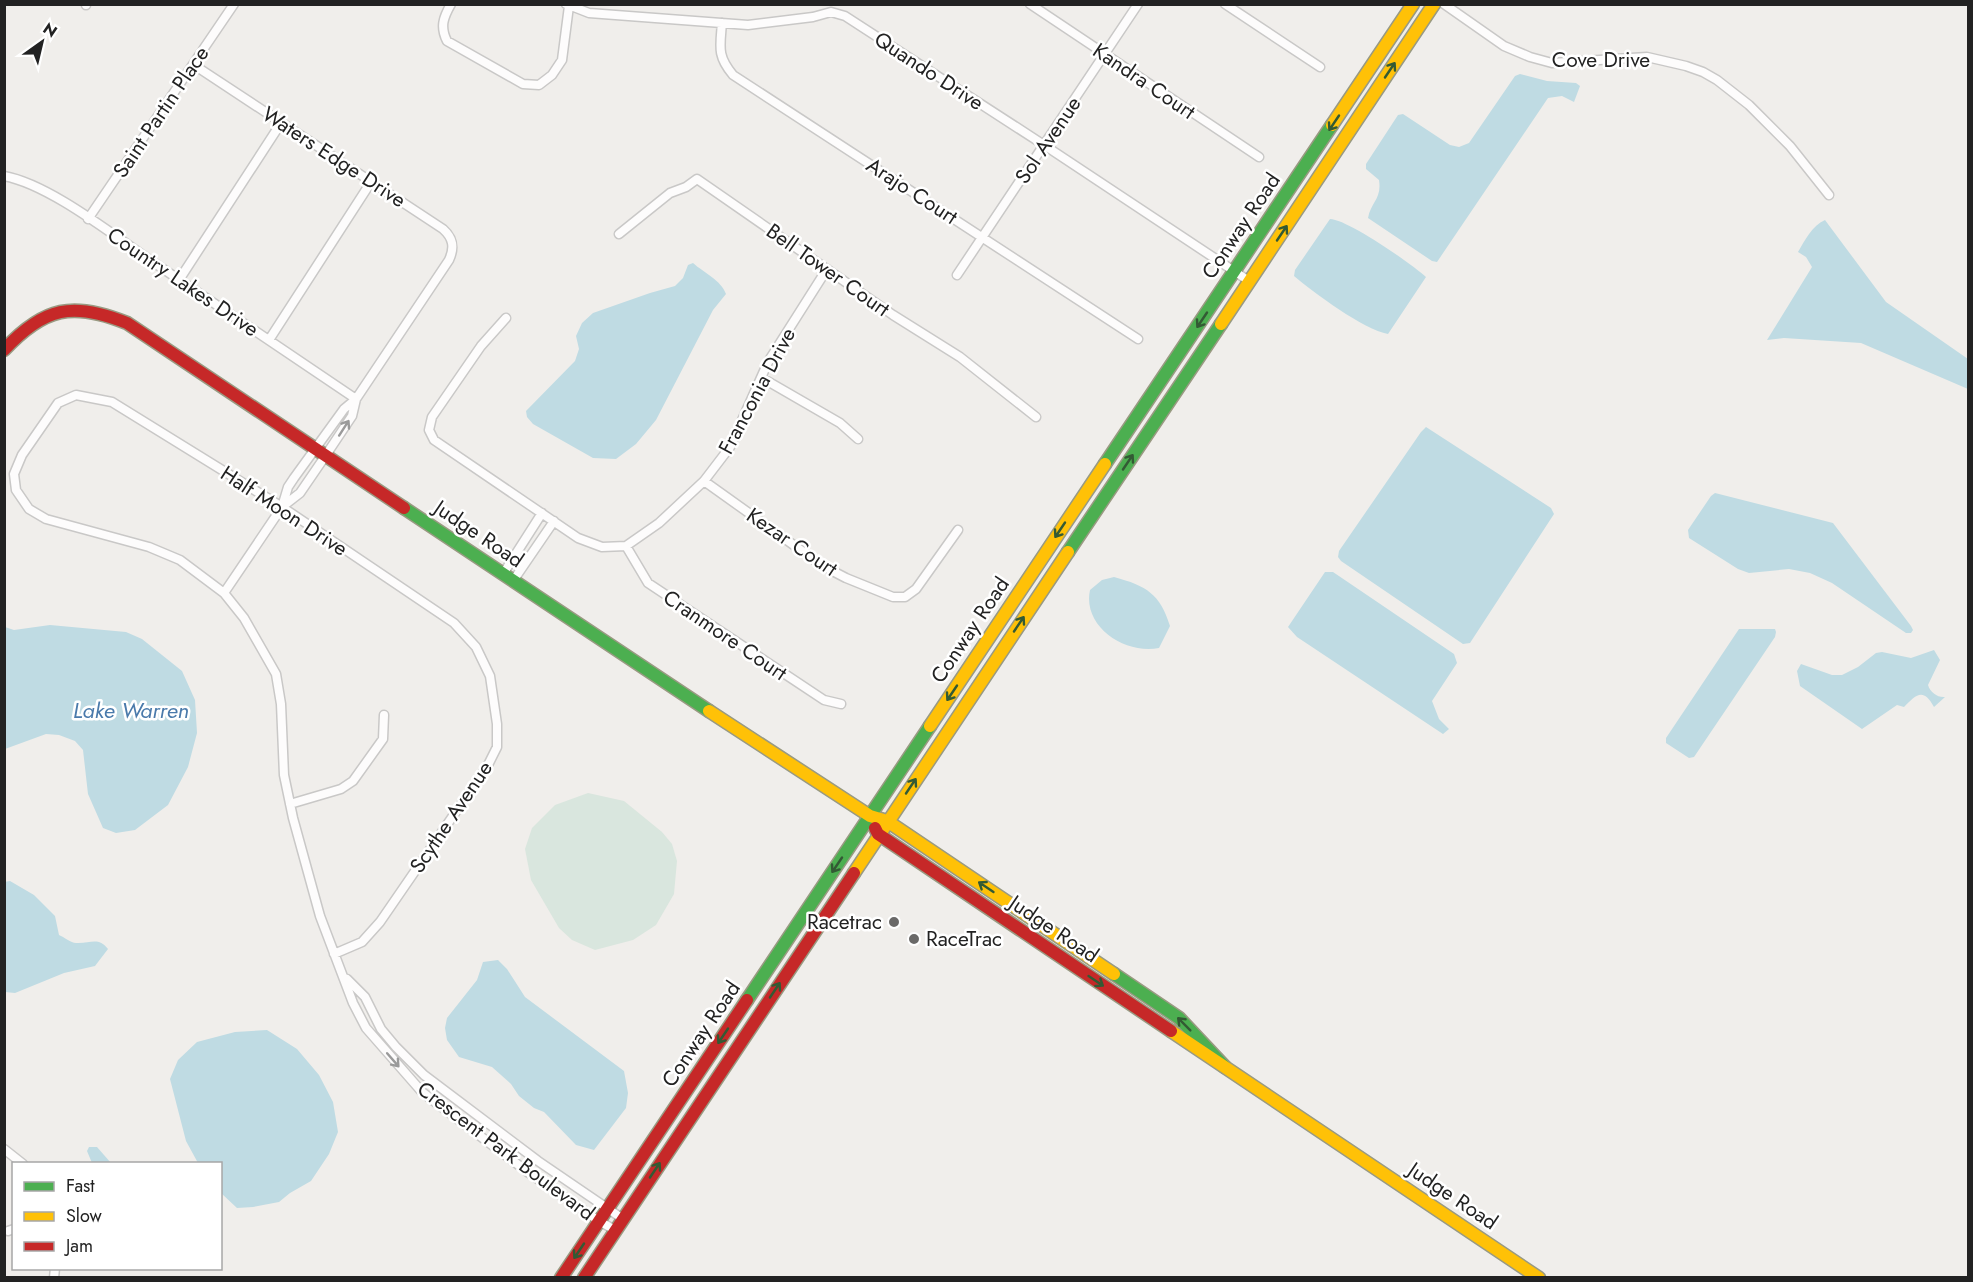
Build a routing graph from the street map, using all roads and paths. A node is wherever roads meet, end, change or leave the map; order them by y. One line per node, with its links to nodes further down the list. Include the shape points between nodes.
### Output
1 (234, 4): 12 (street, Saint Partin Place)
2 (450, 4): 9 (street, via 443,17 442,32 447,41 523,84 539,86 562,60)
3 (1030, 4): 11 (street, Kandra Court)
4 (1138, 4): 11 (street, Sol Avenue)
5 (1225, 4): 13 (street)
6 (1413, 4): 24 (main road, Conway Road, one-way to 24)
7 (1434, 4): 27 (main road, Conway Road, one-way to 7)
8 (1444, 4): 19 (street, Cove Drive, via 1504,46 1552,63 1647,57 1703,72 1749,105 1790,146)
9 (567, 5): 10 (street, Quando Drive, via 589,13)
10 (722, 23): 15 (street, Quando Drive, via 780,22 831,12 845,16); 22 (street, Arajo Court, via 719,52 733,75)
11 (1105, 54): 15 (street, Sol Avenue); 16 (street, Kandra Court)
12 (194, 65): 14 (street, Waters Edge Drive); 20 (street, Saint Partin Place)
13 (1320, 67)
14 (281, 123): 18 (street, Waters Edge Drive); 26 (street)
15 (1044, 145): 22 (street, Sol Avenue); 24 (street, Quando Drive)
16 (1259, 157)
17 (4, 176): 20 (street, Country Lakes Drive, via 43,190)
18 (371, 182): 30 (street); 33 (street, Waters Edge Drive, via 443,228 451,236 454,250)
19 (1829, 195)
20 (88, 219): 26 (street, Country Lakes Drive)
21 (619, 234): 23 (street, Bell Tower Court, via 670,193 697,179)
22 (983, 237): 25 (street, Sol Avenue); 29 (street, Arajo Court)
23 (827, 269): 32 (street, Franconia Drive, via 768,362); 34 (street, Bell Tower Court, via 960,357)
24 (1234, 271): 27 (street, Quando Drive); 39 (main road, Conway Road, one-way to 39)
25 (957, 275)
26 (179, 280): 30 (street, Country Lakes Drive)
27 (1249, 281): 43 (main road, Conway Road, one-way to 27)
28 (506, 318): 42 (street, via 481,346 432,417 429,430 434,440)
29 (1138, 339)
30 (269, 340): 33 (street, Country Lakes Drive)
31 (4, 350): 36 (main road, Judge Road, via 18,333 58,312 92,310 110,315 128,323)
32 (762, 378): 35 (street, via 840,423); 38 (street, Franconia Drive, via 730,447)
33 (356, 399): 36 (street, via 344,409)
34 (1036, 417)
35 (858, 439)
36 (321, 452): 37 (street); 40 (street); 50 (main road, Judge Road)
37 (294, 478): 40 (street); 41 (street)
38 (705, 481): 46 (street, Kezar Court, via 823,566 893,597 905,597 916,589); 49 (street, Franconia Drive, via 659,523)
39 (1093, 482): 43 (main road, via 1088,501); 56 (main road, Conway Road, one-way to 56)
40 (305, 486): 41 (street)
41 (282, 507): 44 (street, Half Moon Drive, via 112,402 76,395 58,403 22,455 14,474 16,490 29,509); 51 (street); 52 (street, Half Moon Drive)
42 (542, 513): 45 (street); 47 (street)
43 (1090, 518): 57 (main road, Conway Road, one-way to 43)
44 (46, 519): 51 (street, Crescent Park Boulevard, via 149,547 180,560)
45 (554, 521): 48 (street); 49 (street, via 578,538 602,547)
46 (958, 530)
47 (525, 539): 48 (street); 50 (street)
48 (537, 546): 50 (street)
49 (626, 546): 53 (street, Cranmore Court, via 648,583 824,700)
50 (508, 578): 56 (main road, Judge Road)
51 (224, 593): 55 (street, Crescent Park Boulevard, via 244,618 276,674)
52 (454, 623): 59 (street, Scythe Avenue, via 476,647 490,676 497,747 380,922 362,942)
53 (841, 704)
54 (384, 715): 55 (street, via 383,739 353,781 341,789)
55 (290, 804): 59 (street, Crescent Park Boulevard)
56 (870, 816): 57 (main road, Judge Road); 58 (main road); 61 (main road, Conway Road, one-way to 61)
57 (887, 821): 58 (main road, Conway Road); 65 (main road, Judge Road, one-way to 57, via 1179,1018)
58 (878, 834): 64 (main road, Conway Road, one-way to 58); 65 (main road, Judge Road, one-way to 65)
59 (334, 954): 60 (street, Crescent Park Boulevard)
60 (344, 977): 62 (street, Crescent Park Boulevard); 63 (street, Crescent Park Boulevard)
61 (755, 988): 64 (main road, via 749,1010); 70 (main road, Conway Road, one-way to 70)
62 (370, 1007): 63 (street); 67 (street, Crescent Park Boulevard, via 381,1029 424,1075)
63 (358, 1014): 69 (street, Crescent Park Boulevard, one-way to 69, via 422,1092)
64 (752, 1025): 71 (main road, Conway Road, one-way to 64)
65 (1225, 1067): 76 (main road, Judge Road)
66 (4, 1149): 68 (street)
67 (538, 1161): 69 (street); 70 (street, Crescent Park Boulevard)
68 (20, 1162)
69 (529, 1173): 72 (street, Crescent Park Boulevard)
70 (608, 1208): 71 (street, Crescent Park Boulevard); 72 (main road, Conway Road)
71 (623, 1218): 73 (main road, Conway Road)
72 (599, 1221): 73 (street, Crescent Park Boulevard); 74 (main road, Conway Road, one-way to 74)
73 (615, 1230): 75 (main road, Conway Road)
74 (561, 1278)
75 (584, 1278)
76 (1539, 1278)

